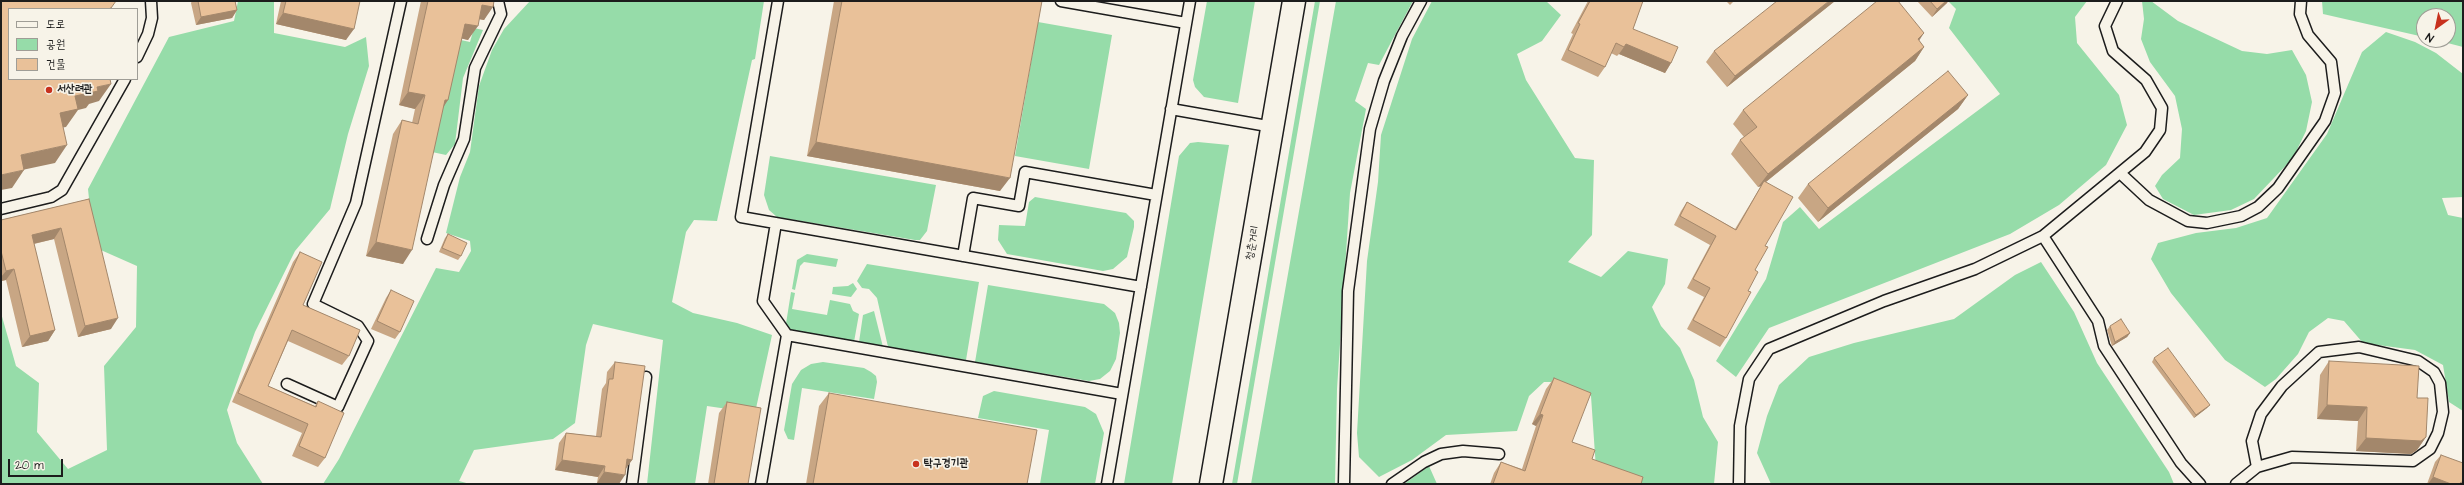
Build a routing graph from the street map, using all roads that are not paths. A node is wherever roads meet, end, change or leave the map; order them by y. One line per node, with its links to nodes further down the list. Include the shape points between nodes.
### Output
1 (151, 1): 12 (lane, via 152,18)
2 (401, 1): 26 (lane, via 356,203 313,304 358,326 368,341 338,407)
3 (498, 1): 21 (lane, via 501,14 475,68 464,139 444,185)
4 (778, 1): 19 (lane, via 741,217)
5 (1061, 1): 11 (lane)
6 (1190, 1): 11 (lane)
7 (1294, 1): 15 (main road, 청춘거리)
8 (1422, 1): 34 (lane, via 1402,36 1384,81 1368,137 1348,291)
9 (2117, 1): 16 (lane, via 2105,26 2113,51 2146,80 2162,108 2160,130 2145,152)
10 (2301, 1): 16 (lane, via 2300,14 2308,35 2331,62 2335,93 2325,121 2278,188 2258,208 2241,216 2207,223 2188,221 2149,200)
11 (1186, 23): 14 (lane)
12 (138, 55)
13 (124, 80): 18 (lane, via 62,190 51,197)
14 (1171, 109): 15 (lane); 17 (lane)
15 (1273, 127): 33 (main road, 청춘거리)
16 (2120, 173): 20 (lane)
17 (1156, 195): 22 (lane, via 1025,172 1019,206 973,198); 23 (lane)
18 (1, 209)
19 (776, 223): 22 (lane); 24 (lane, via 763,302)
20 (2043, 236): 36 (lane, via 1975,269 1884,301 1769,349 1749,379 1746,391 1740,426); 37 (lane, via 2098,322 2104,346 2181,462)
21 (427, 239)
22 (963, 256): 23 (lane)
23 (1141, 287): 27 (lane)
24 (786, 335): 27 (lane); 31 (lane)
25 (646, 377): 30 (lane)
26 (287, 384)
27 (1122, 394): 32 (lane)
28 (1499, 454): 35 (lane, via 1463,451 1441,454 1424,462)
29 (2258, 467): 29 (lane, via 2252,441 2261,414 2282,386 2319,352 2359,347 2418,361 2434,372 2440,383 2443,412 2438,432 2430,448 2413,461 2292,457); 38 (lane)
30 (632, 484)
31 (761, 484)
32 (1107, 484)
33 (1211, 484)
34 (1344, 484)
35 (1392, 484)
36 (1739, 484)
37 (2200, 484)
38 (2236, 484)

